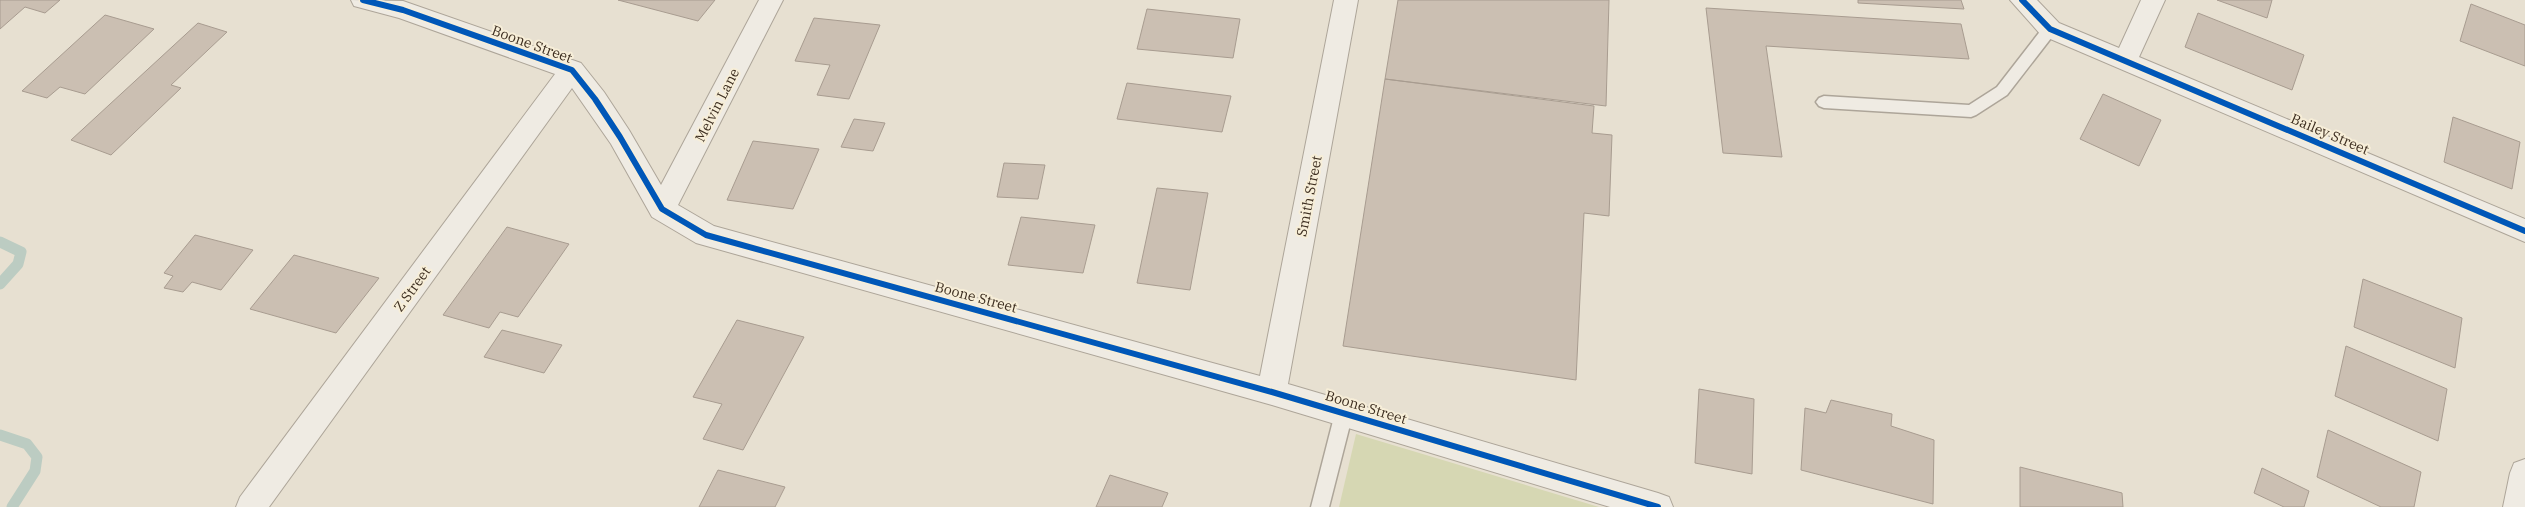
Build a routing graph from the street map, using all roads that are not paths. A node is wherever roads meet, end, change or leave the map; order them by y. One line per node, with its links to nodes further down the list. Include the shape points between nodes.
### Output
1 (364, 0): 8 (street, Boone Street, via 403,10)
2 (771, 0): 10 (street, Melvin Lane)
3 (1346, 0): 12 (street, Smith Street)
4 (2022, 0): 6 (street)
5 (2152, 0): 7 (street)
6 (2050, 29): 7 (street, Bailey Street); 9 (lane, via 2002,91 1972,111)
7 (2125, 61): 11 (street, Bailey Street)
8 (572, 70): 10 (street, Boone Street, via 620,137); 15 (street, Z Street)
9 (1824, 102)
10 (662, 210): 12 (street, Boone Street, via 706,235)
11 (2525, 231)
12 (1272, 392): 13 (street, Boone Street)
13 (1344, 413): 16 (lane); 17 (street, Boone Street)
14 (2525, 472): 18 (street)
15 (252, 507)
16 (1320, 507)
17 (1658, 507)
18 (2518, 507)

